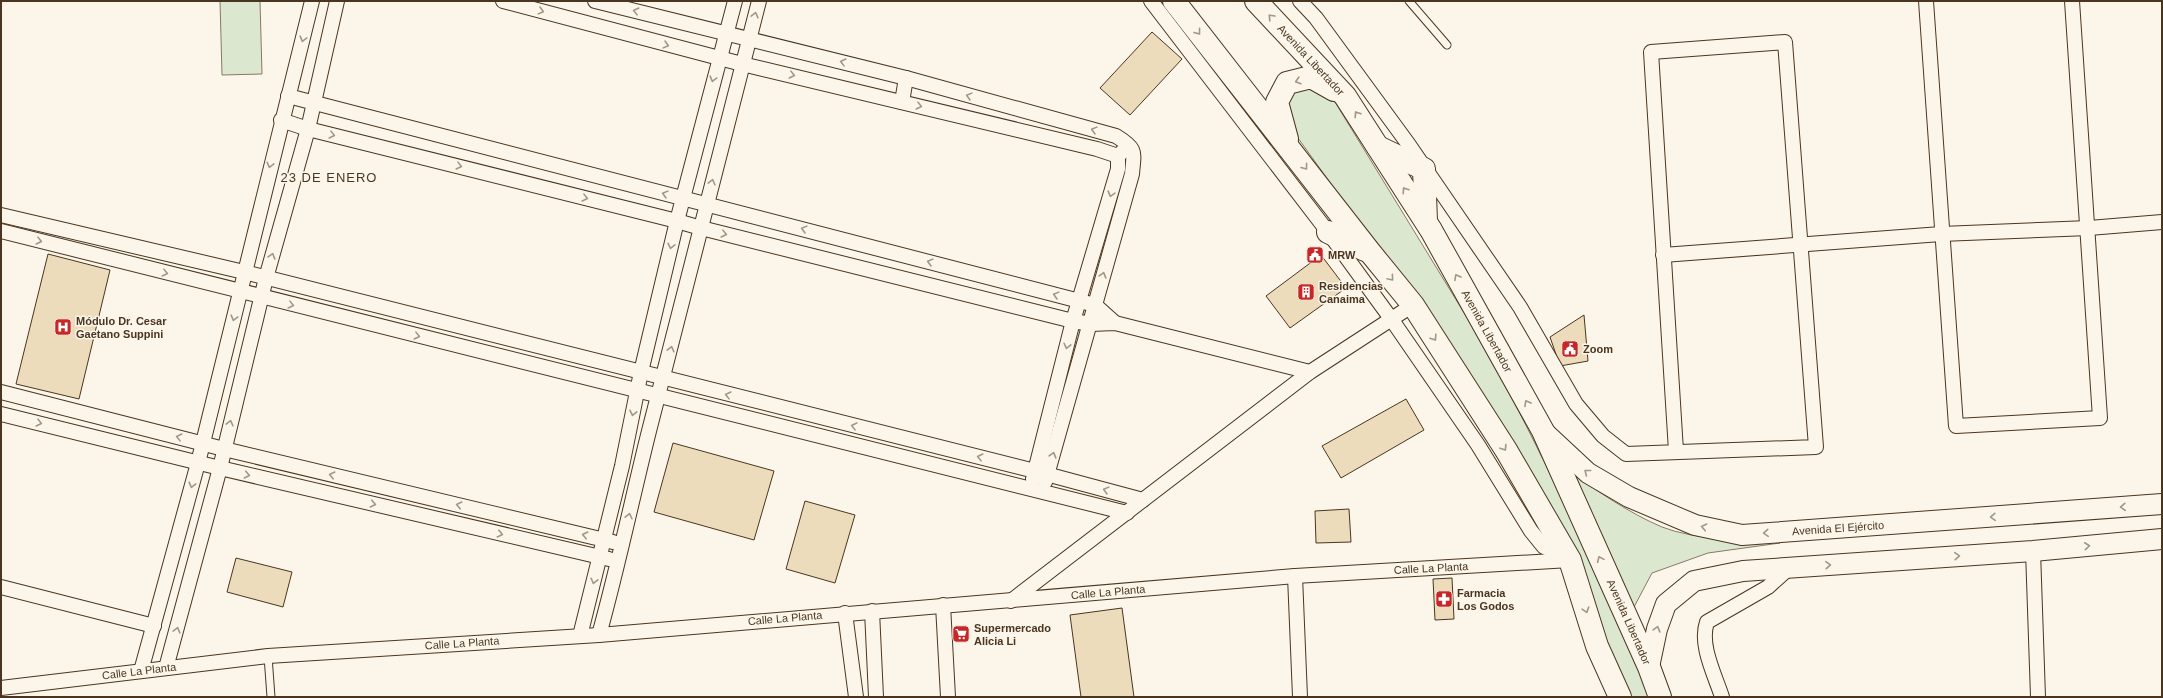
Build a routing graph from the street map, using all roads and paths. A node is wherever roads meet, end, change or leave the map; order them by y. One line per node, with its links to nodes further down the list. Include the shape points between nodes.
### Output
1 (312, 1): 20 (street, one-way to 20)
2 (337, 1): 23 (street)
3 (503, 1): 17 (street, one-way to 17)
4 (595, 1): 14 (street, one-way to 4)
5 (735, 1): 14 (street)
6 (758, 1): 15 (street, one-way to 6)
7 (1151, 1): 40 (street)
8 (1174, 1): 27 (highway, one-way to 27)
9 (1256, 1): 21 (highway, Avenida Libertador, one-way to 9)
10 (1300, 1): 30 (street, via 1321,24)
11 (1409, 1): 16 (lane)
12 (1926, 1): 41 (street)
13 (2072, 1): 38 (street)
14 (726, 33): 15 (street); 17 (street)
15 (749, 38): 18 (street); 19 (street, one-way to 15)
16 (1447, 45)
17 (719, 59): 18 (street); 31 (street, one-way to 31)
18 (742, 64): 22 (street, one-way to 22); 32 (street, one-way to 18)
19 (906, 78): 22 (street); 26 (street, one-way to 19, via 1116,136)
20 (288, 96): 23 (street); 24 (street)
21 (1345, 96): 27 (highway, one-way to 27, via 1311,77 1287,84 1277,102); 28 (highway, Avenida Libertador, one-way to 21)
22 (902, 102): 29 (street, one-way to 29)
23 (314, 103): 25 (street); 31 (street, one-way to 23)
24 (282, 120): 25 (street); 45 (street, one-way to 45)
25 (308, 129): 34 (street, one-way to 34); 46 (street, one-way to 25)
26 (1130, 144): 29 (street); 50 (street, one-way to 26, via 1132,174 1134,154)
27 (1289, 146): 43 (highway, one-way to 43)
28 (1378, 147): 30 (highway); 35 (highway, Avenida Libertador, one-way to 28)
29 (1118, 156): 49 (street, one-way to 49, via 1118,169)
30 (1424, 169): 35 (highway); 66 (street, via 1520,307 1576,404 1603,436 1626,454)
31 (682, 198): 32 (street); 34 (street)
32 (706, 204): 37 (street); 49 (street, one-way to 32)
33 (1, 215): 45 (street)
34 (677, 220): 37 (street); 56 (street, one-way to 56)
35 (1426, 222): 63 (highway, Avenida Libertador, one-way to 35)
36 (2162, 222): 38 (street)
37 (700, 228): 53 (street, one-way to 53); 58 (street, one-way to 37)
38 (2088, 228): 41 (street); 41 (street, via 2100,418 1956,426)
39 (1, 231): 47 (street, one-way to 47)
40 (1328, 232): 43 (highway); 52 (street)
41 (1941, 234): 42 (street)
42 (1800, 245): 44 (street); 44 (street, via 1785,42 1651,52); 66 (street, via 1816,447)
43 (1368, 251): 51 (highway, one-way to 51)
44 (1663, 254): 66 (street)
45 (244, 272): 46 (street); 47 (street)
46 (266, 278): 48 (street); 56 (street)
47 (241, 292): 48 (street); 64 (street, one-way to 64)
48 (261, 297): 59 (street, one-way to 59); 65 (street, one-way to 48)
49 (1080, 301): 50 (street); 53 (street)
50 (1095, 305): 54 (street); 55 (street)
51 (1413, 305): 52 (street); 79 (highway, one-way to 79, via 1506,450)
52 (1392, 320): 57 (street); 79 (street, via 1478,445 1531,531 1544,547)
53 (1073, 321): 55 (street); 69 (street, one-way to 69)
54 (1115, 323): 55 (street); 57 (street)
55 (1091, 324): 69 (street, one-way to 55)
56 (641, 372): 58 (street); 59 (street)
57 (1310, 372): 71 (street)
58 (663, 379): 61 (street); 69 (street, one-way to 58)
59 (638, 390): 61 (street); 75 (street, one-way to 75)
60 (1, 392): 64 (street, one-way to 60)
61 (658, 396): 70 (street); 76 (street, one-way to 61)
62 (1, 414): 67 (street, one-way to 67)
63 (1543, 431): 72 (street, Avenida El Ejército, one-way to 63, via 1742,535 1695,525 1629,497 1588,473); 93 (highway, Avenida Libertador, one-way to 63)
64 (202, 442): 65 (street); 67 (street)
65 (224, 449): 68 (street); 75 (street, one-way to 65)
66 (1676, 451)
67 (198, 462): 68 (street); 88 (street, one-way to 88)
68 (220, 468): 78 (street, one-way to 78); 94 (street, one-way to 68)
69 (1041, 472): 70 (street); 71 (street, one-way to 69)
70 (1036, 491): 73 (street)
71 (1143, 500): 73 (street)
72 (2162, 504)
73 (1127, 514): 84 (street)
74 (2162, 539): 77 (street, one-way to 74)
75 (605, 540): 76 (street); 78 (street)
76 (623, 543): 80 (street)
77 (2033, 551): 81 (street, one-way to 77); 107 (street)
78 (600, 558): 80 (street); 90 (street, one-way to 90)
79 (1570, 560): 82 (street, Calle La Planta); 91 (highway, one-way to 91)
80 (620, 561): 89 (street)
81 (1789, 568): 93 (street, one-way to 81, via 1657,629 1666,604 1694,581 1743,571); 106 (street, via 1768,587 1707,622 1705,642)
82 (1295, 576): 84 (street, Calle La Planta); 102 (street)
83 (1, 587): 88 (street)
84 (1011, 601): 85 (street, Calle La Planta)
85 (942, 605): 86 (street, Calle La Planta); 101 (street)
86 (872, 611): 87 (street, Calle La Planta); 100 (street)
87 (845, 613): 89 (street, Calle La Planta); 99 (street)
88 (154, 626): 95 (street)
89 (599, 635): 90 (street, Calle La Planta)
90 (580, 636): 92 (street, Calle La Planta)
91 (1597, 646): 103 (street); 104 (highway)
92 (268, 656): 94 (street, Calle La Planta); 98 (lane)
93 (1649, 667): 105 (highway, Avenida Libertador)
94 (166, 668): 95 (street, Calle La Planta)
95 (142, 671): 97 (street, Calle La Planta)
96 (1, 688): 97 (street, Calle La Planta)
97 (30, 691)
98 (271, 697)
99 (856, 697)
100 (876, 697)
101 (948, 697)
102 (1300, 697)
103 (1613, 697)
104 (1620, 697)
105 (1660, 697)
106 (1722, 697)
107 (2038, 697)

